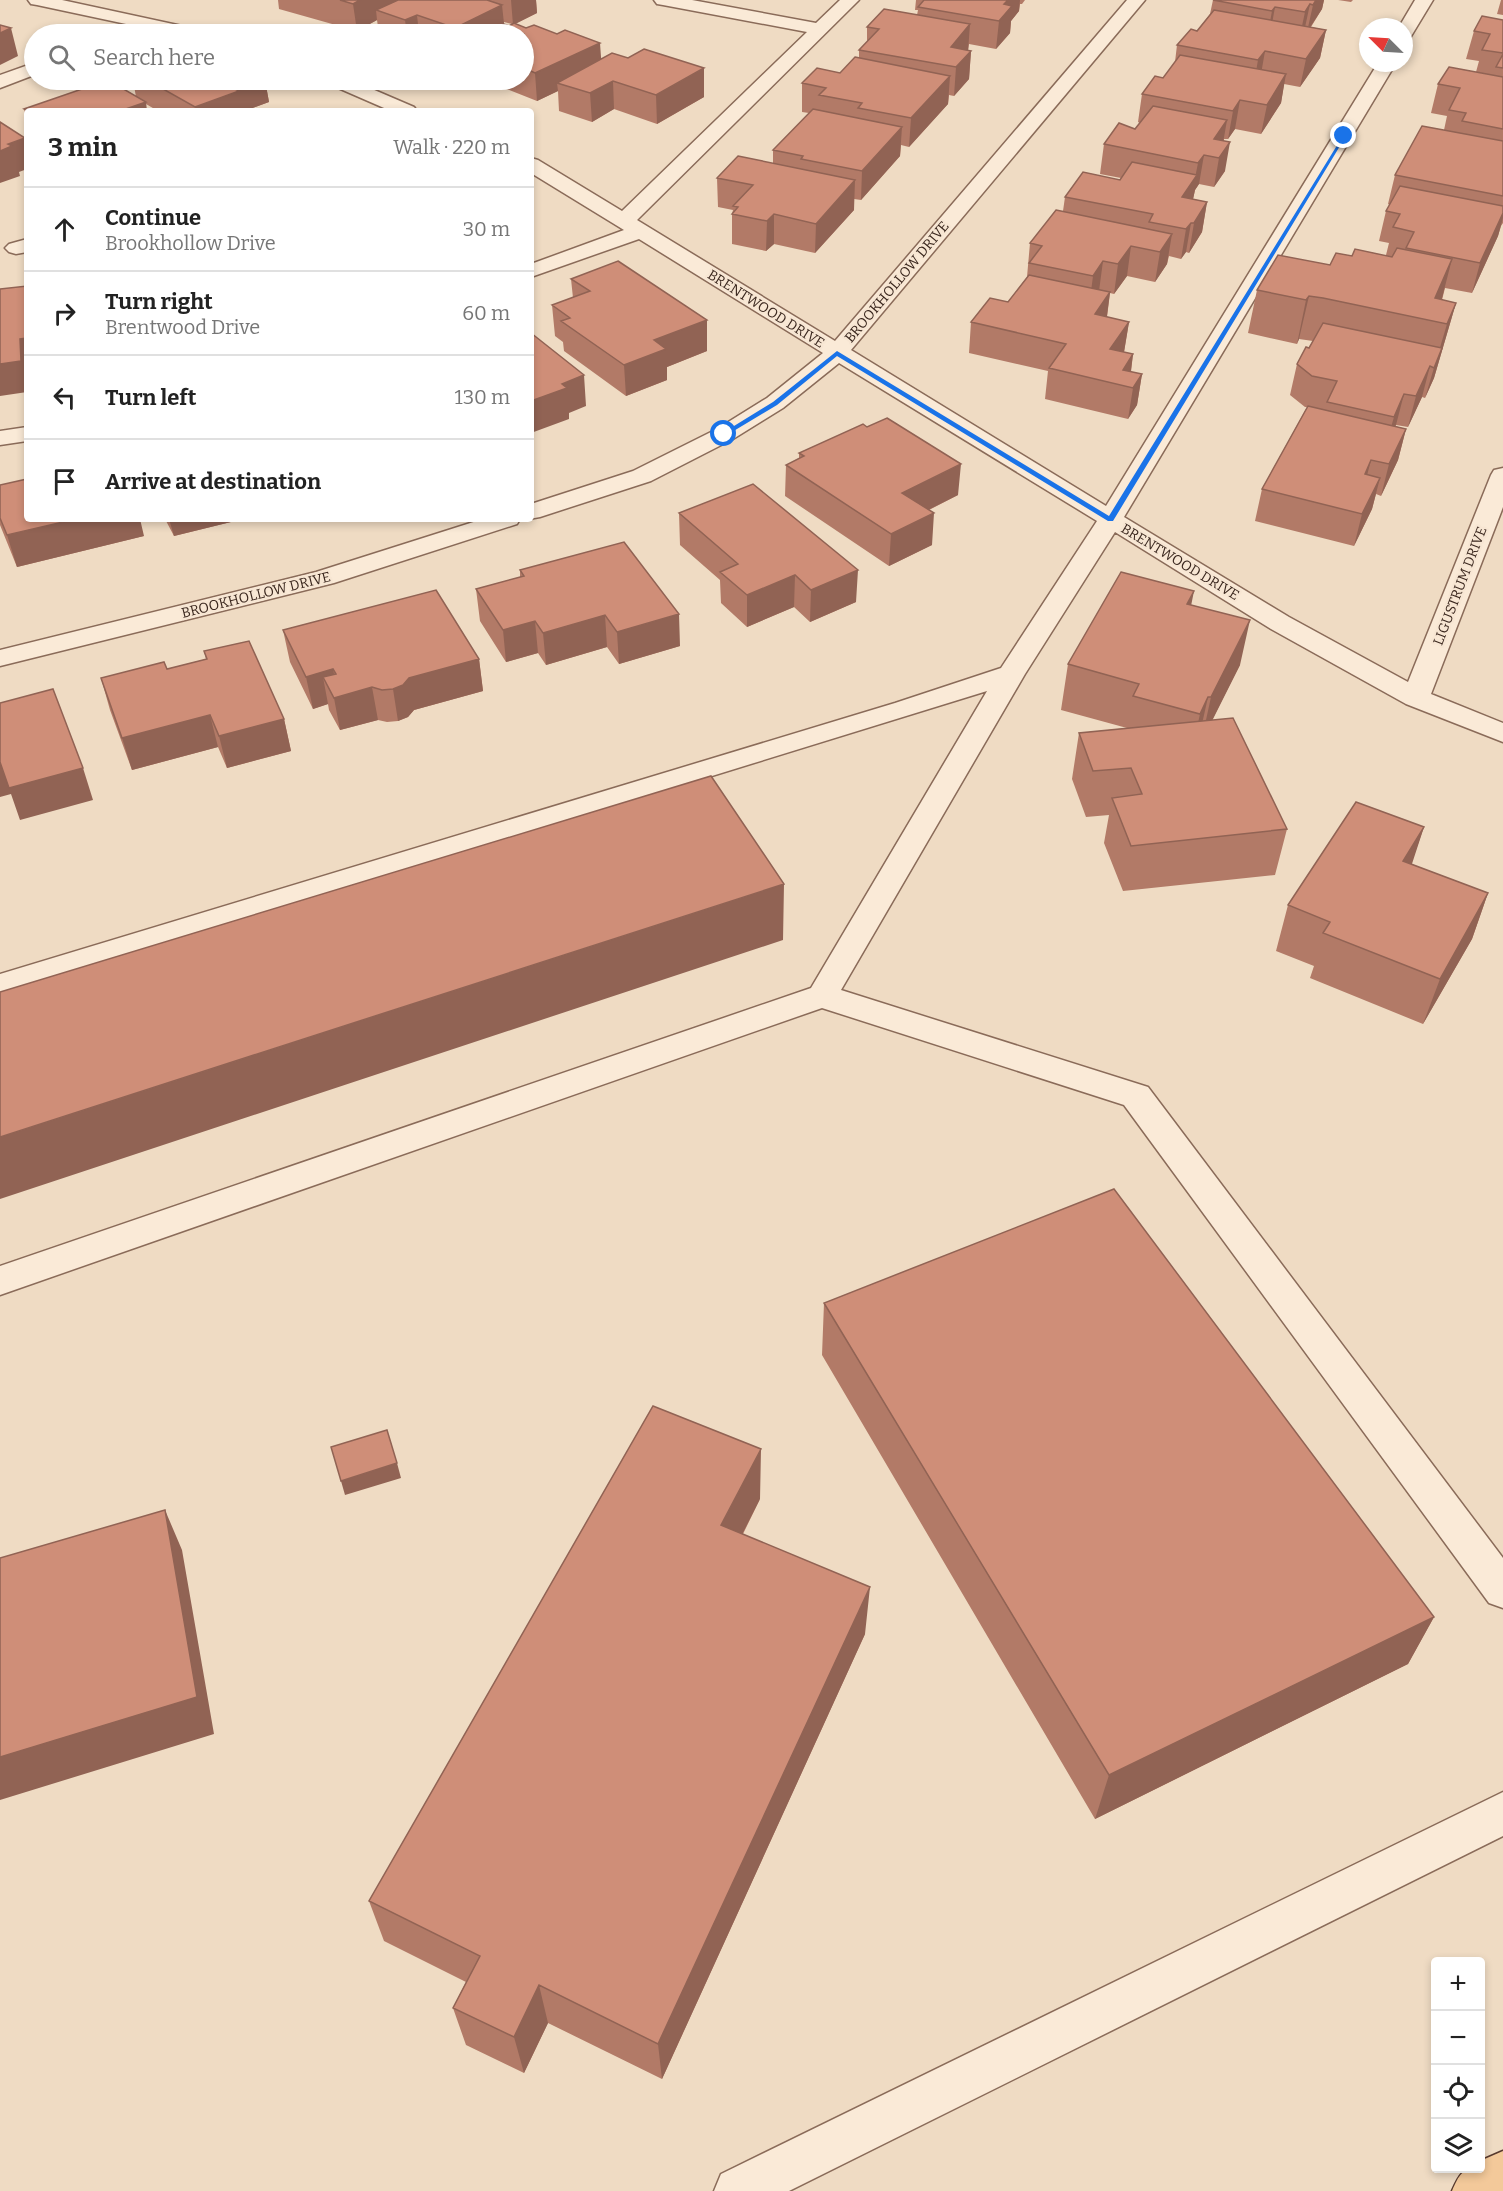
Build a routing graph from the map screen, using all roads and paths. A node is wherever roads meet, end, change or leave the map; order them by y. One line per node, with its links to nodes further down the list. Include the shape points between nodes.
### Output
1 (37, 0): 7 (street)
2 (663, 0): 8 (street)
3 (850, 0): 8 (street)
4 (1136, 0): 17 (street, BROOKHOLLOW DRIVE)
5 (1424, 0): 6 (street)
6 (1413, 19)
7 (146, 24)
8 (820, 29): 15 (street)
9 (1382, 72): 22 (street)
10 (24, 73): 11 (street)
11 (0, 82)
12 (359, 90): 13 (street)
13 (400, 108)
14 (534, 166): 15 (street, BRENTWOOD DRIVE)
15 (633, 226): 16 (street); 17 (street, BRENTWOOD DRIVE)
16 (534, 270)
17 (837, 353): 21 (street, BROOKHOLLOW DRIVE, via 775,403 724,434 642,476); 22 (street, BRENTWOOD DRIVE)
18 (24, 434): 19 (street)
19 (0, 438)
20 (1503, 475): 26 (street, LIGUSTRUM DRIVE)
21 (534, 511)
22 (1110, 520): 25 (street); 26 (street, BRENTWOOD DRIVE, via 1280,623)
23 (499, 522): 24 (street, BROOKHOLLOW DRIVE, via 325,578)
24 (0, 658)
25 (1011, 674): 28 (street); 29 (street)
26 (1416, 698): 27 (street, BRENTWOOD DRIVE)
27 (1503, 733)
28 (0, 985)
29 (822, 996): 30 (street); 31 (street, via 1136,1096)
30 (0, 1281)
31 (1503, 1590)
32 (1503, 1814): 34 (street)
33 (1503, 2175): 35 (main road)
34 (738, 2191)
35 (1476, 2191)

